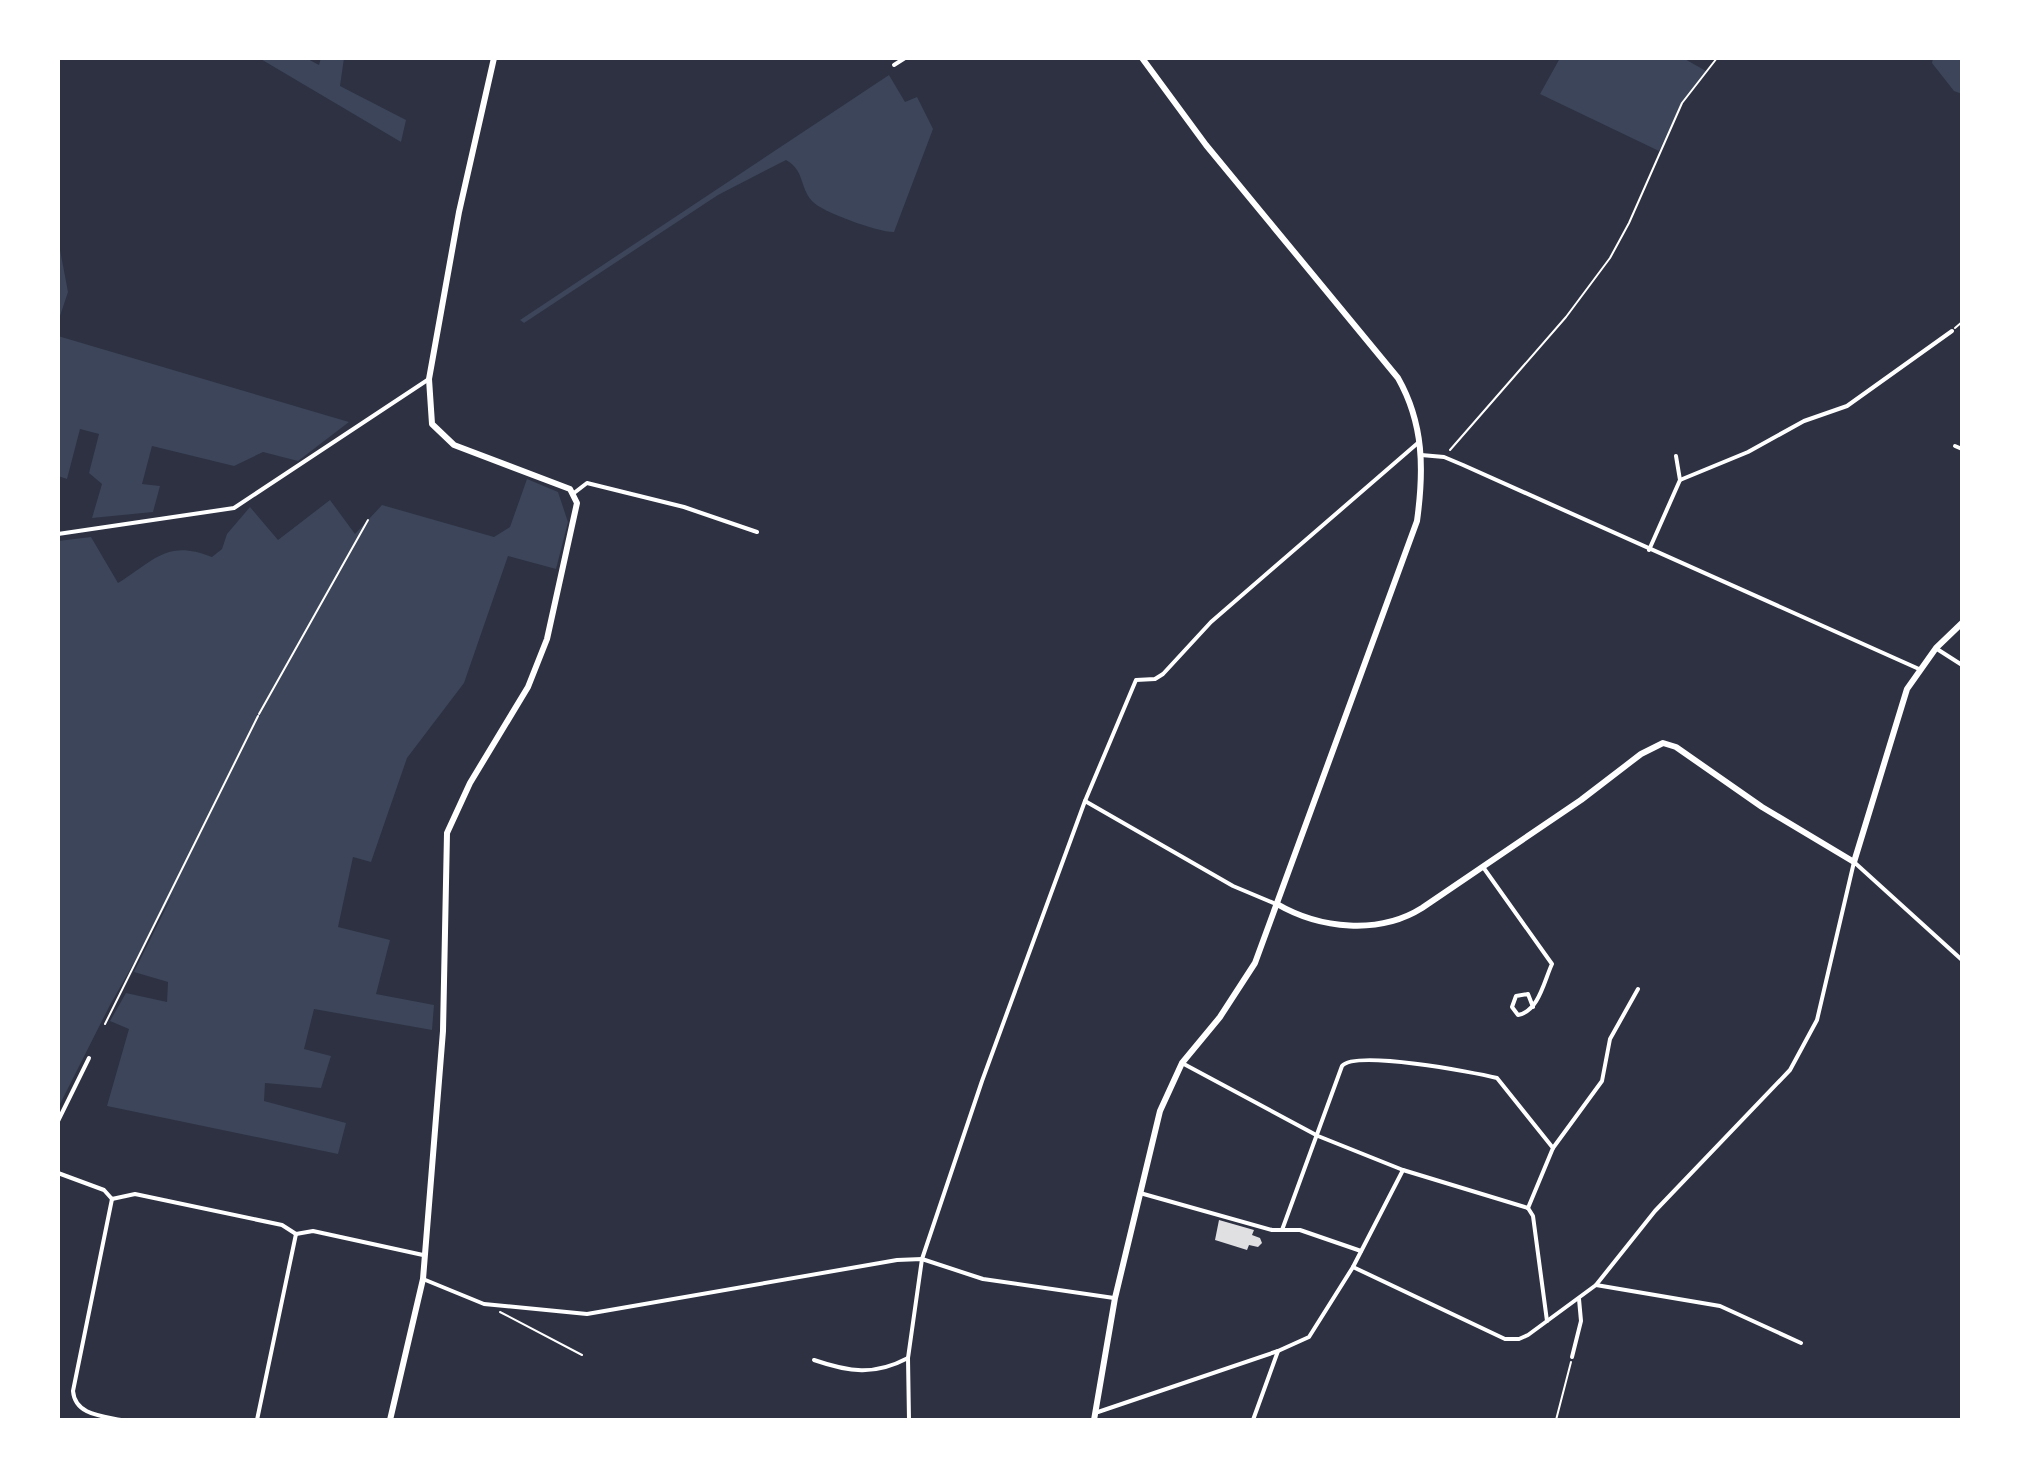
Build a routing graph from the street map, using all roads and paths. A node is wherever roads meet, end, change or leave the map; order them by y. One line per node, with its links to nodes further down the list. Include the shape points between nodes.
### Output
1 (494, 58): 7 (street)
2 (905, 58): 5 (street)
3 (1142, 58): 8 (street, via 1266,220 1398,378 1415,412)
4 (1717, 58): 13 (path, via 1682,103 1610,258 1566,317)
5 (894, 65)
6 (1952, 331): 14 (street, via 1847,406)
7 (429, 379): 15 (street, via 429,415 446,440); 18 (street, via 234,508)
8 (1420, 441): 11 (street); 24 (street, via 1211,622 1163,674 1136,680)
9 (1955, 446): 10 (street)
10 (1962, 449)
11 (1421, 455): 13 (street); 27 (street, via 1417,521)
12 (1676, 456): 14 (street)
13 (1444, 457): 19 (street)
14 (1680, 480): 19 (street)
15 (574, 493): 17 (street, via 587,483 628,491); 45 (street, via 574,528 547,639 528,687 470,783 447,833 443,1031)
16 (368, 520): 31 (path, via 258,716)
17 (757, 532)
18 (58, 534)
19 (1649, 550): 23 (street)
20 (1962, 623): 21 (street)
21 (1936, 648): 22 (street); 23 (street)
22 (1962, 665)
23 (1919, 669): 25 (street, via 1899,708)
24 (1085, 801): 27 (street, via 1233,886); 46 (street)
25 (1854, 862): 26 (street, via 1665,743 1646,751); 28 (street); 49 (street, via 1825,989 1805,1048 1769,1096 1655,1211)
26 (1483, 867): 27 (street, via 1418,910 1380,925 1344,925); 30 (street, via 1552,964)
27 (1277, 904): 33 (street, via 1245,982)
28 (1962, 960)
29 (1638, 989): 36 (street, via 1610,1039 1602,1081)
30 (1533, 1007): 30 (street, via 1518,1015 1512,1007 1516,996 1528,994)
31 (105, 1024)
32 (89, 1058): 34 (street)
33 (1182, 1063): 35 (street); 39 (street, via 1160,1111)
34 (58, 1121)
35 (1318, 1136): 36 (street, via 1346,1061 1424,1065 1497,1078); 37 (street); 42 (street)
36 (1553, 1148): 41 (street)
37 (1403, 1170): 41 (street); 44 (street)
38 (58, 1173): 40 (street, via 104,1190)
39 (1140, 1193): 42 (street); 50 (street)
40 (112, 1199): 43 (street, via 135,1194 282,1225); 61 (street, via 73,1391 87,1412)
41 (1528, 1208): 53 (street)
42 (1282, 1230): 44 (street, via 1300,1230)
43 (296, 1234): 45 (street, via 313,1231); 62 (street)
44 (1361, 1251): 47 (street)
45 (423, 1255): 48 (street)
46 (922, 1259): 48 (street, via 587,1314 484,1304); 50 (street, via 983,1279); 58 (street)
47 (1353, 1267): 53 (street, via 1505,1339 1519,1339); 55 (street, via 1309,1337)
48 (423, 1279): 63 (street)
49 (1596, 1285): 51 (street); 54 (street, via 1720,1306)
50 (1115, 1298): 60 (street)
51 (1579, 1299): 53 (street); 57 (street, via 1581,1321)
52 (498, 1312): 56 (path)
53 (1547, 1321)
54 (1801, 1343)
55 (1278, 1351): 60 (street); 66 (street)
56 (582, 1355)
57 (1572, 1357): 67 (path)
58 (908, 1358): 59 (street, via 887,1369 859,1372); 64 (street)
59 (814, 1360)
60 (1098, 1412): 65 (street)
61 (121, 1420)
62 (257, 1420)
63 (390, 1420)
64 (909, 1420)
65 (1094, 1420)
66 (1253, 1420)
67 (1556, 1420)

